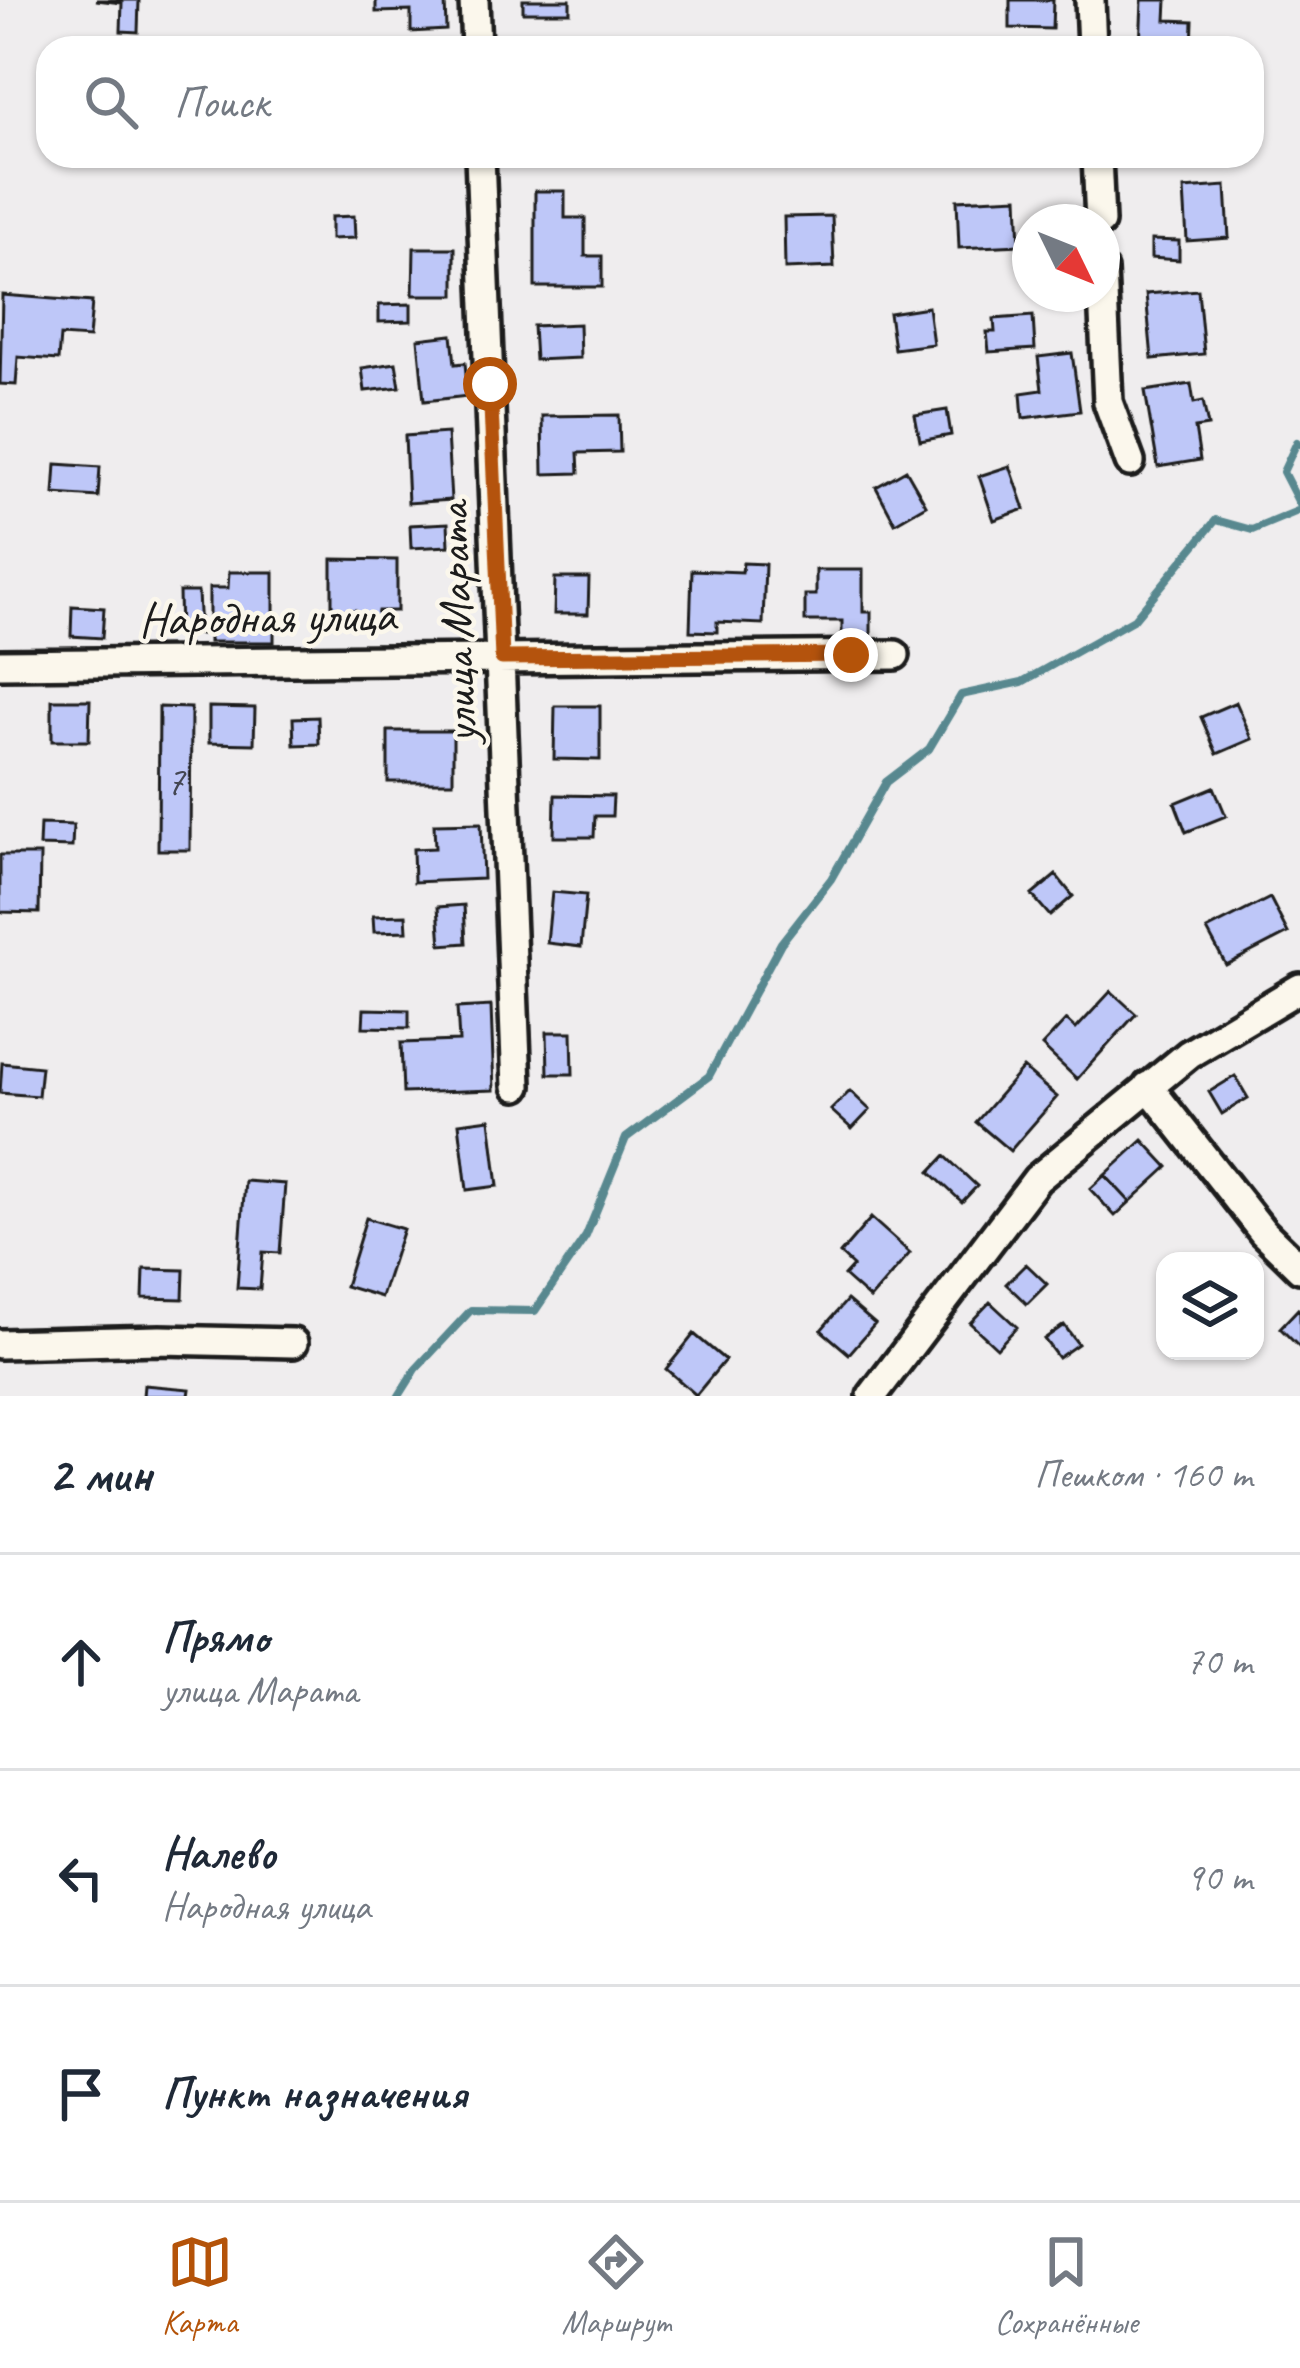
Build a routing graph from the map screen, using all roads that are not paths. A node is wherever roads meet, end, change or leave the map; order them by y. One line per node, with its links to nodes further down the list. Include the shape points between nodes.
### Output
1 (474, 0): 3 (street)
2 (1090, 0): 4 (street)
3 (476, 36)
4 (1092, 36)
5 (481, 168): 11 (street, улица Марата)
6 (1098, 168): 7 (street)
7 (1099, 204)
8 (1104, 312): 9 (street, via 1108,402)
9 (1130, 462)
10 (895, 655): 11 (street, Народная улица)
11 (502, 658): 12 (street, Народная улица); 14 (street, улица Марата)
12 (0, 664)
13 (1300, 988): 15 (street)
14 (518, 1086)
15 (1148, 1087): 16 (street); 19 (street, via 1037,1179)
16 (1300, 1268)
17 (293, 1343): 18 (street)
18 (0, 1344)
19 (872, 1396)

